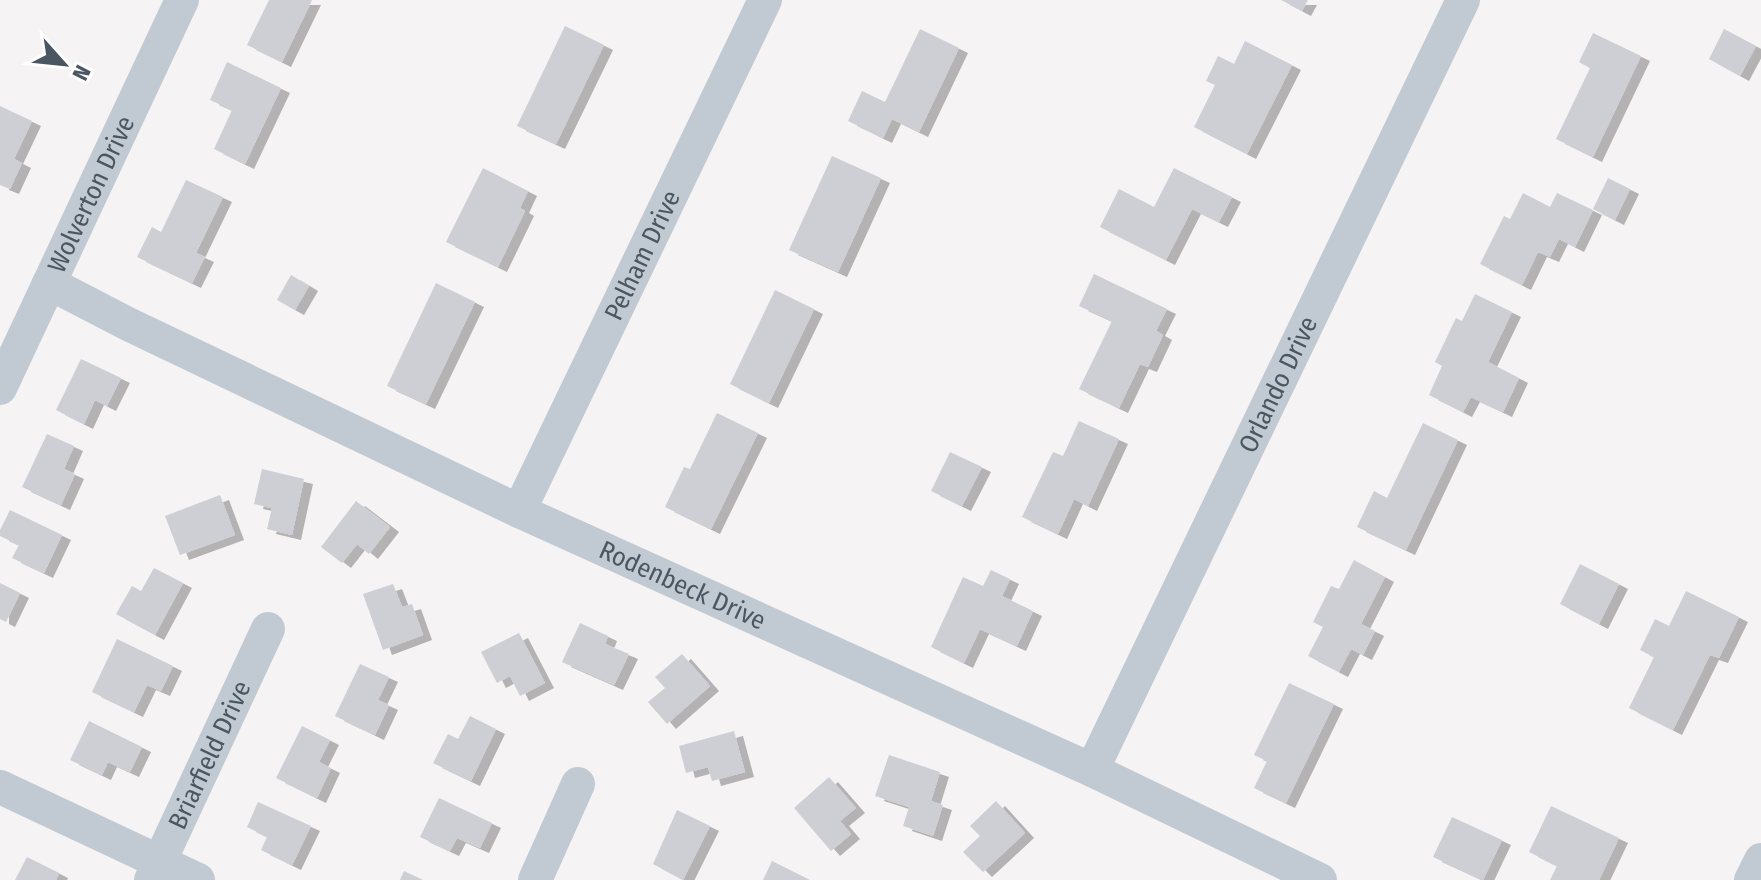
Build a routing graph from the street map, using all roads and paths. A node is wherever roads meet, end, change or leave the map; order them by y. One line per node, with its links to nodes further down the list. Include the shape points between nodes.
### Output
1 (182, 0): 4 (street, Wolverton Drive)
2 (765, 0): 6 (street, Pelham Drive)
3 (1463, 0): 8 (street, Orlando Drive)
4 (49, 283): 5 (street, Wolverton Drive); 6 (street, Rodenbeck Drive)
5 (0, 388)
6 (519, 511): 8 (street, Rodenbeck Drive)
7 (268, 629): 12 (street, Briarfield Drive)
8 (1092, 770): 15 (street, Rodenbeck Drive)
9 (578, 784): 14 (street)
10 (0, 787): 12 (street)
11 (1761, 860): 16 (street)
12 (156, 871): 13 (street)
13 (198, 880)
14 (535, 880)
15 (1320, 880)
16 (1751, 880)

